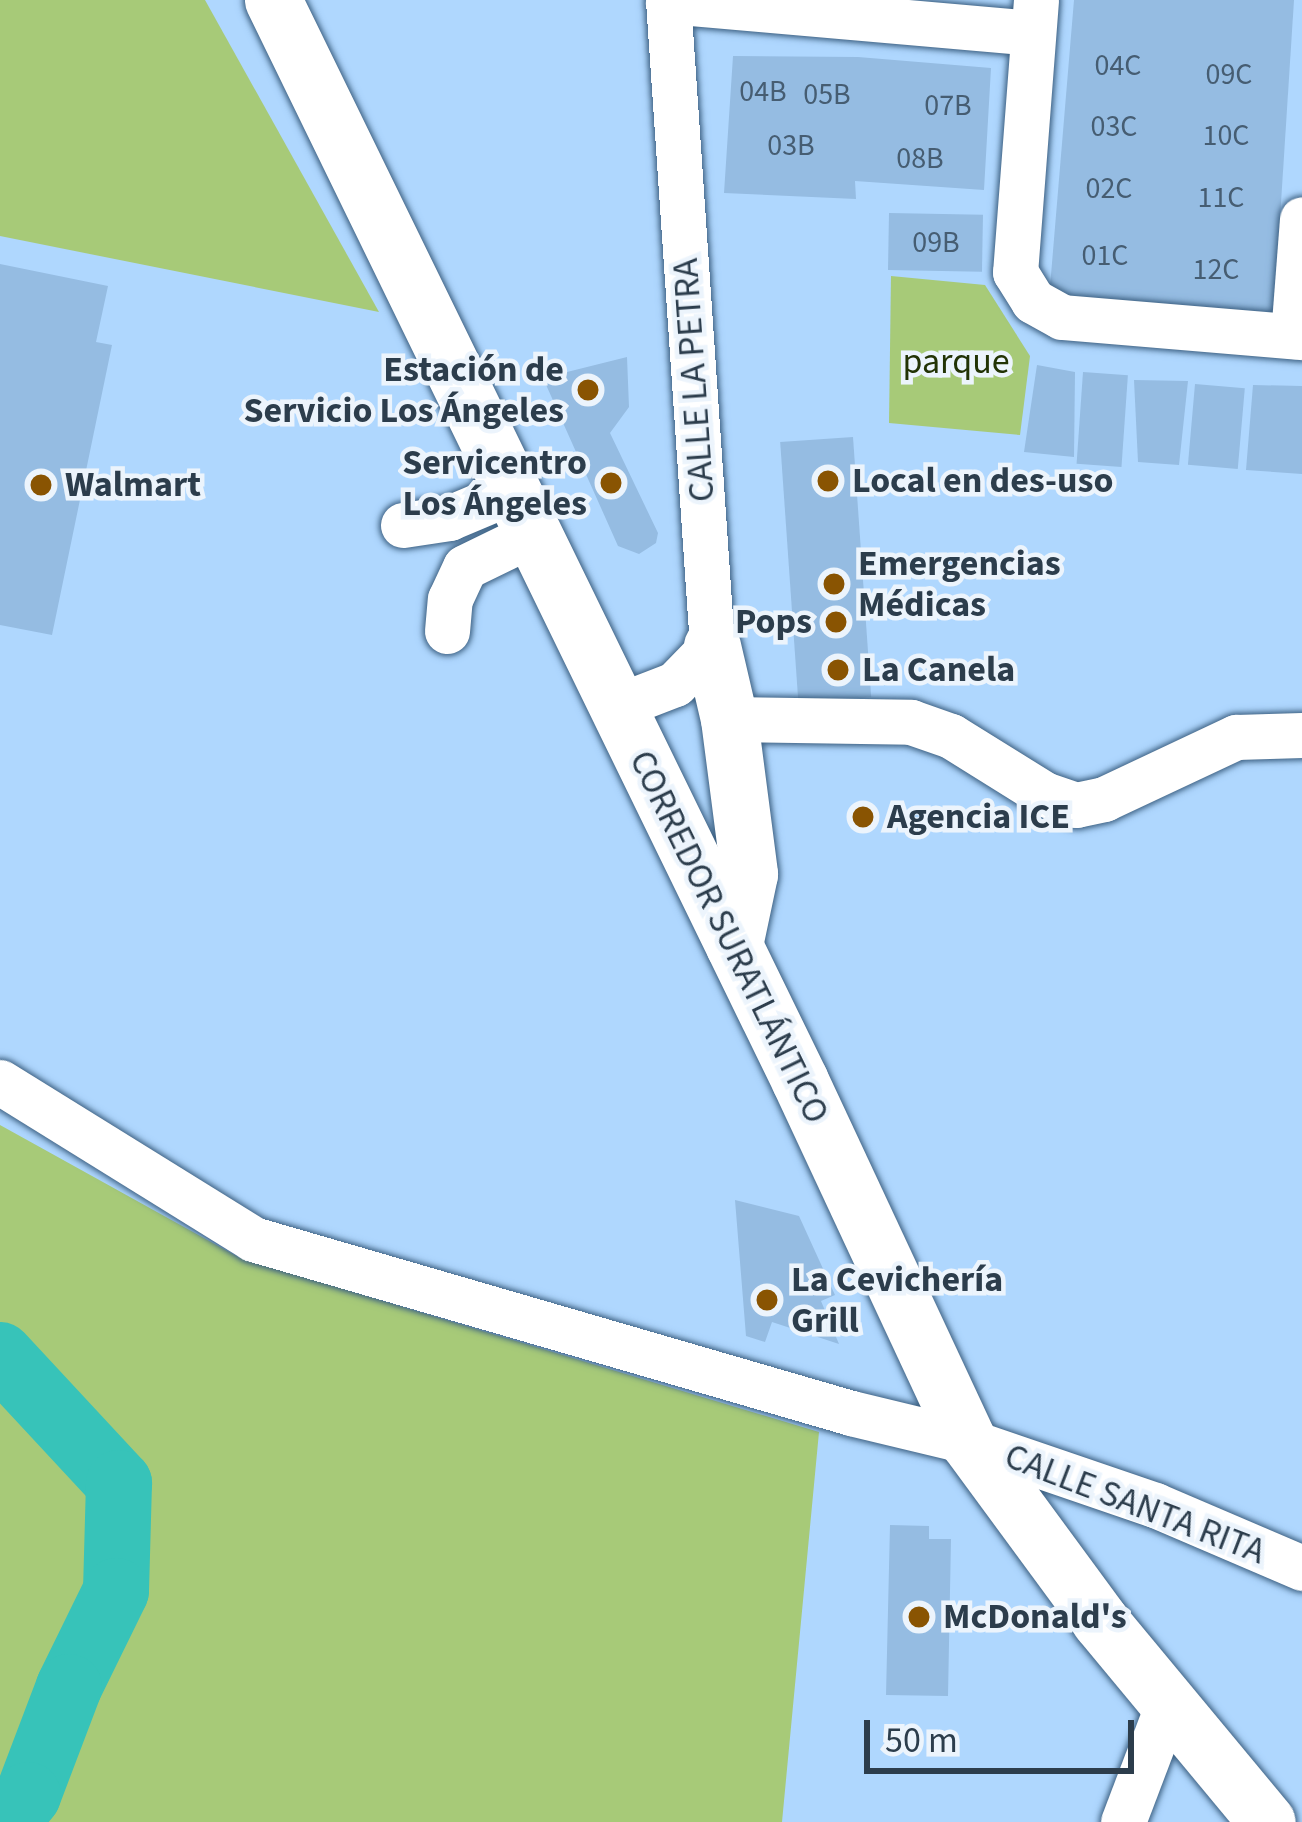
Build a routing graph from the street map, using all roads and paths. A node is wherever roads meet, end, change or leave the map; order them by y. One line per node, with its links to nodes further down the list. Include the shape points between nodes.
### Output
1 (273, 0): 6 (main road, CORREDOR SURATLÁNTICO)
2 (668, 1): 3 (street); 9 (street, CALLE LA PETRA)
3 (1034, 16): 5 (street, via 1015,272 1033,302 1062,316)
4 (1302, 219): 5 (street)
5 (1298, 336)
6 (521, 514): 7 (street); 8 (street, via 465,567); 10 (main road, CORREDOR SURATLÁNTICO)
7 (403, 525)
8 (446, 631)
9 (712, 646): 10 (street, via 675,684); 11 (main road)
10 (618, 706): 13 (main road, CORREDOR SURATLÁNTICO)
11 (729, 719): 12 (street, via 911,722 1076,805 1104,800 1236,737); 13 (main road, via 749,874)
12 (1302, 735)
13 (734, 946): 15 (main road, CORREDOR SURATLÁNTICO)
14 (0, 1082): 15 (street, CALLE SANTA RITA, via 253,1239)
15 (968, 1441): 16 (street, CALLE SANTA RITA, via 1155,1505); 17 (main road, CORREDOR SURATLÁNTICO)
16 (1302, 1568)
17 (1169, 1701): 18 (street); 19 (main road, CORREDOR SURATLÁNTICO)
18 (1124, 1822)
19 (1267, 1822)

